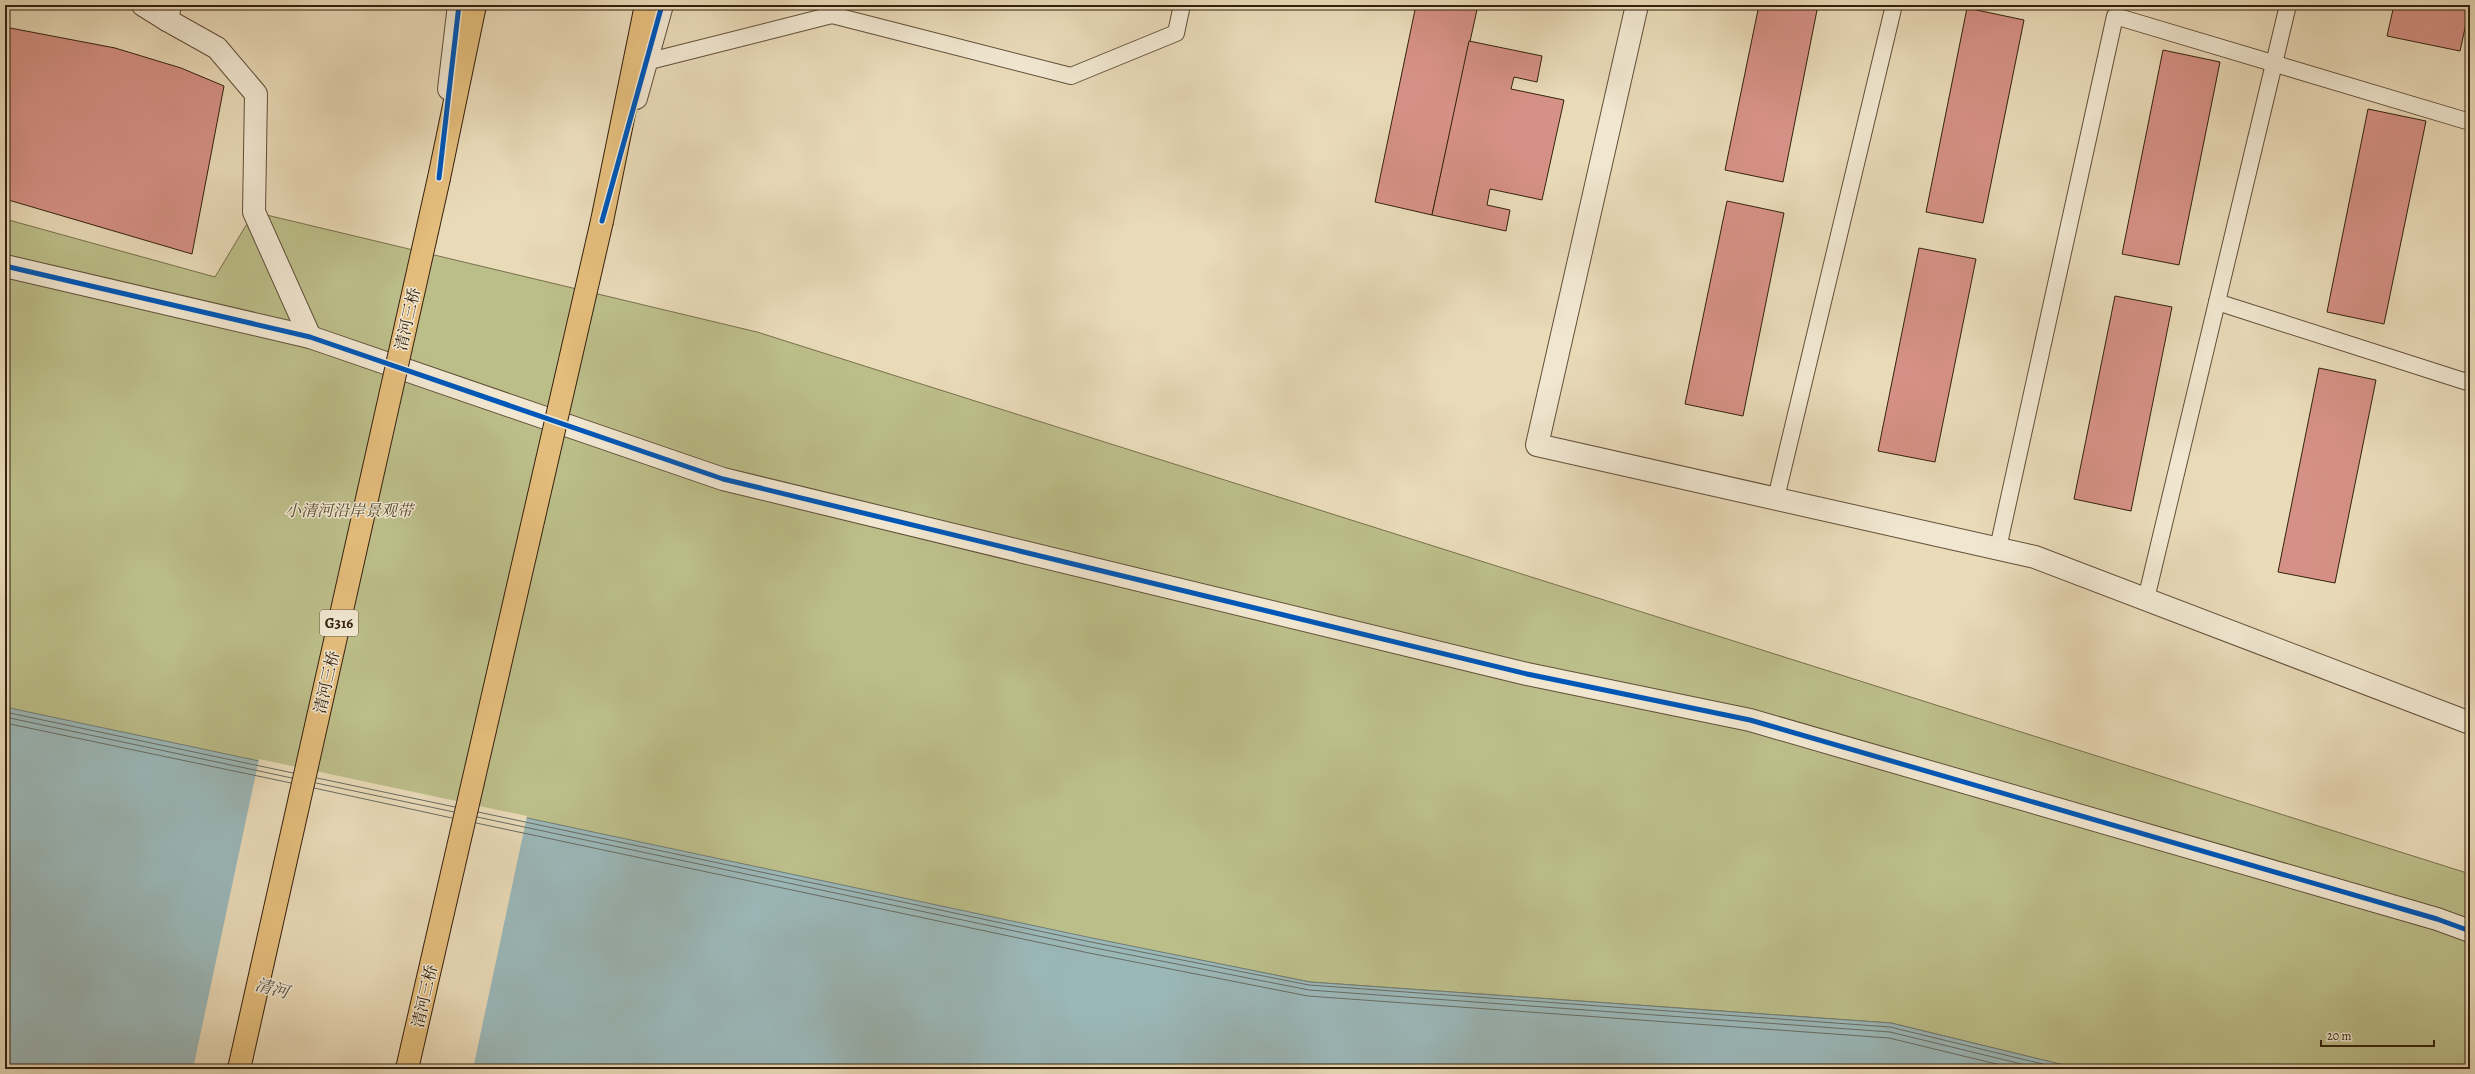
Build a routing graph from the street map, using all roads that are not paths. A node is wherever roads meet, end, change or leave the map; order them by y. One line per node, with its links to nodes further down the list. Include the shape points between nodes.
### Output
1 (143, 5): 12 (street)
2 (459, 5): 16 (street)
3 (475, 5): 16 (highway, G316)
4 (646, 5): 17 (highway, 清河三桥)
5 (662, 5): 13 (street)
6 (1182, 5): 10 (lane, via 1176,33 1071,76)
7 (1636, 5): 22 (street, via 1537,445)
8 (1894, 5): 22 (lane)
9 (2288, 5): 14 (lane)
10 (833, 10): 13 (lane)
11 (2116, 10): 14 (lane); 23 (lane)
12 (168, 13): 20 (street, via 217,48 256,94 254,212)
13 (646, 62): 17 (street)
14 (2274, 63): 15 (lane); 19 (lane)
15 (2470, 122)
16 (438, 178): 27 (highway, 清河三桥 / G316, bridge)
17 (602, 221): 28 (highway, 清河三桥, bridge)
18 (5, 266): 20 (street)
19 (2217, 302): 21 (lane); 24 (lane)
20 (310, 337): 26 (street, via 723,479 1527,674 1750,720)
21 (2470, 383)
22 (1776, 498): 23 (street)
23 (1998, 548): 24 (street, via 2035,557)
24 (2146, 599): 25 (street)
25 (2470, 723)
26 (2470, 931)
27 (239, 1069)
28 (408, 1069)

